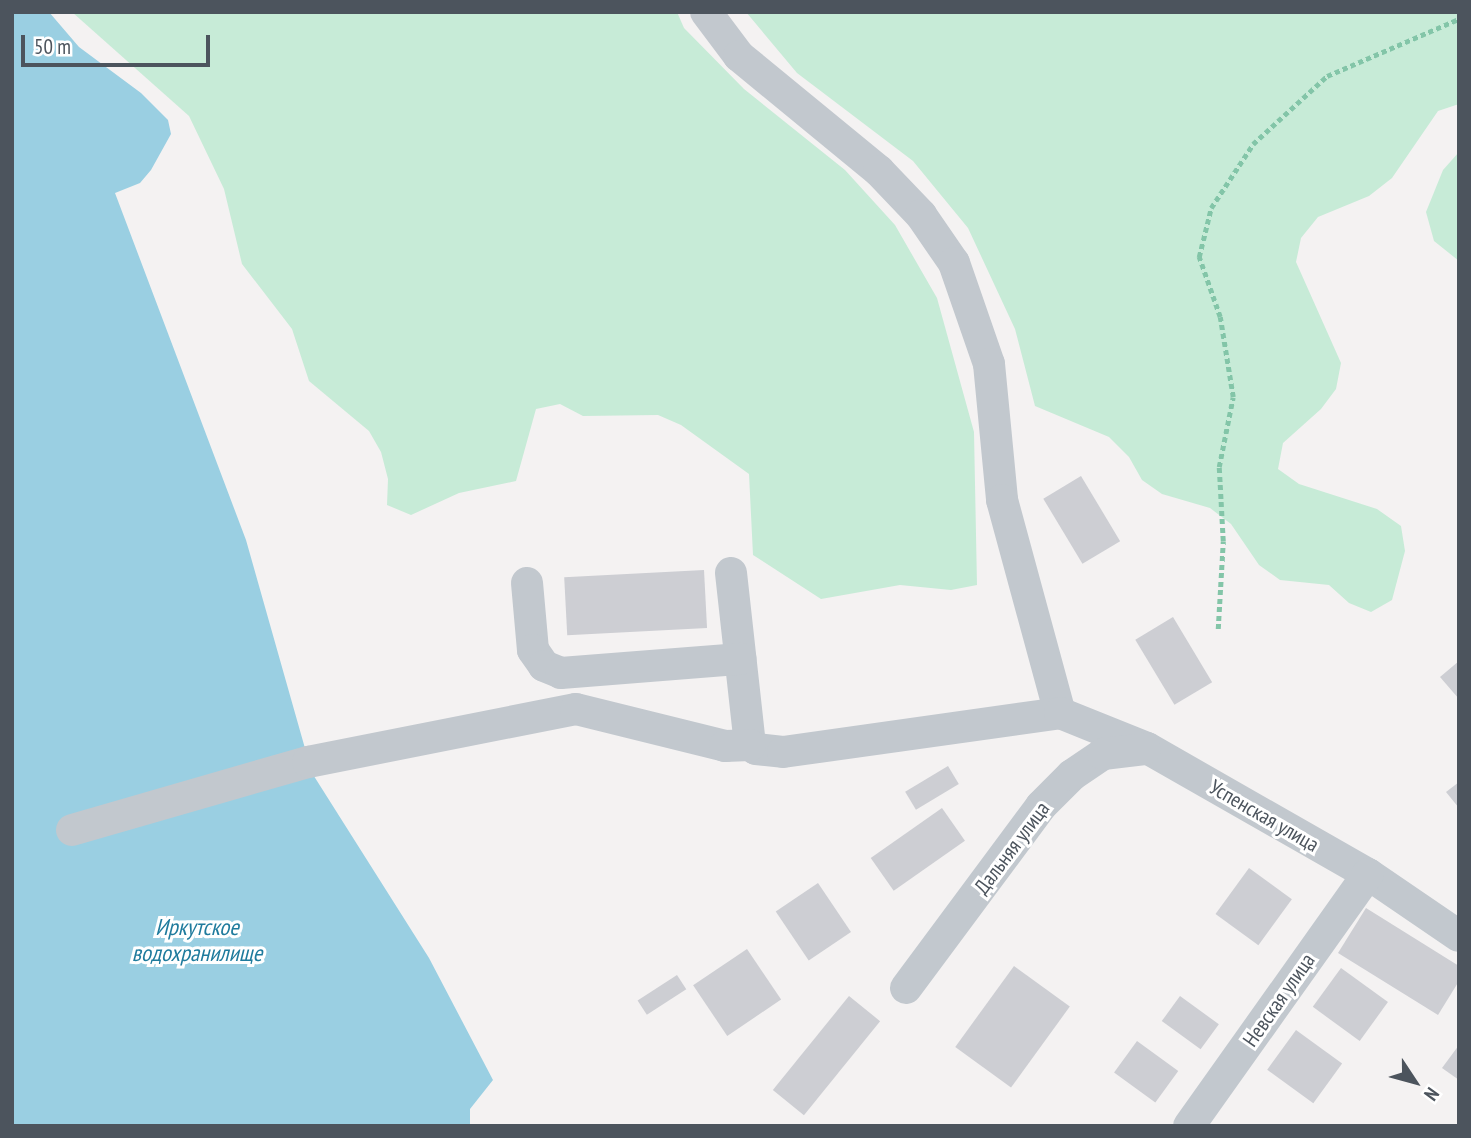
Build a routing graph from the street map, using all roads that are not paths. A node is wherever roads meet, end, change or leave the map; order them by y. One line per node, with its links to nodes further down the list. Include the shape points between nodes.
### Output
1 (706, 12): 5 (street, via 739,56 878,171 920,215 954,263 989,363 1002,500)
2 (731, 573): 4 (street)
3 (527, 583): 4 (street, via 533,649 544,666 561,673)
4 (740, 659): 6 (street)
5 (1059, 713): 6 (street, via 783,752); 7 (street, Успенская улица)
6 (750, 745): 8 (street, via 725,746 576,709 308,762)
7 (1147, 748): 9 (street, Успенская улица); 11 (street, Дальняя улица, via 1103,754 1072,775 1041,806)
8 (72, 830)
9 (1368, 874): 10 (street, Успенская улица); 12 (street, Невская улица)
10 (1459, 936)
11 (906, 988)
12 (1189, 1126)

